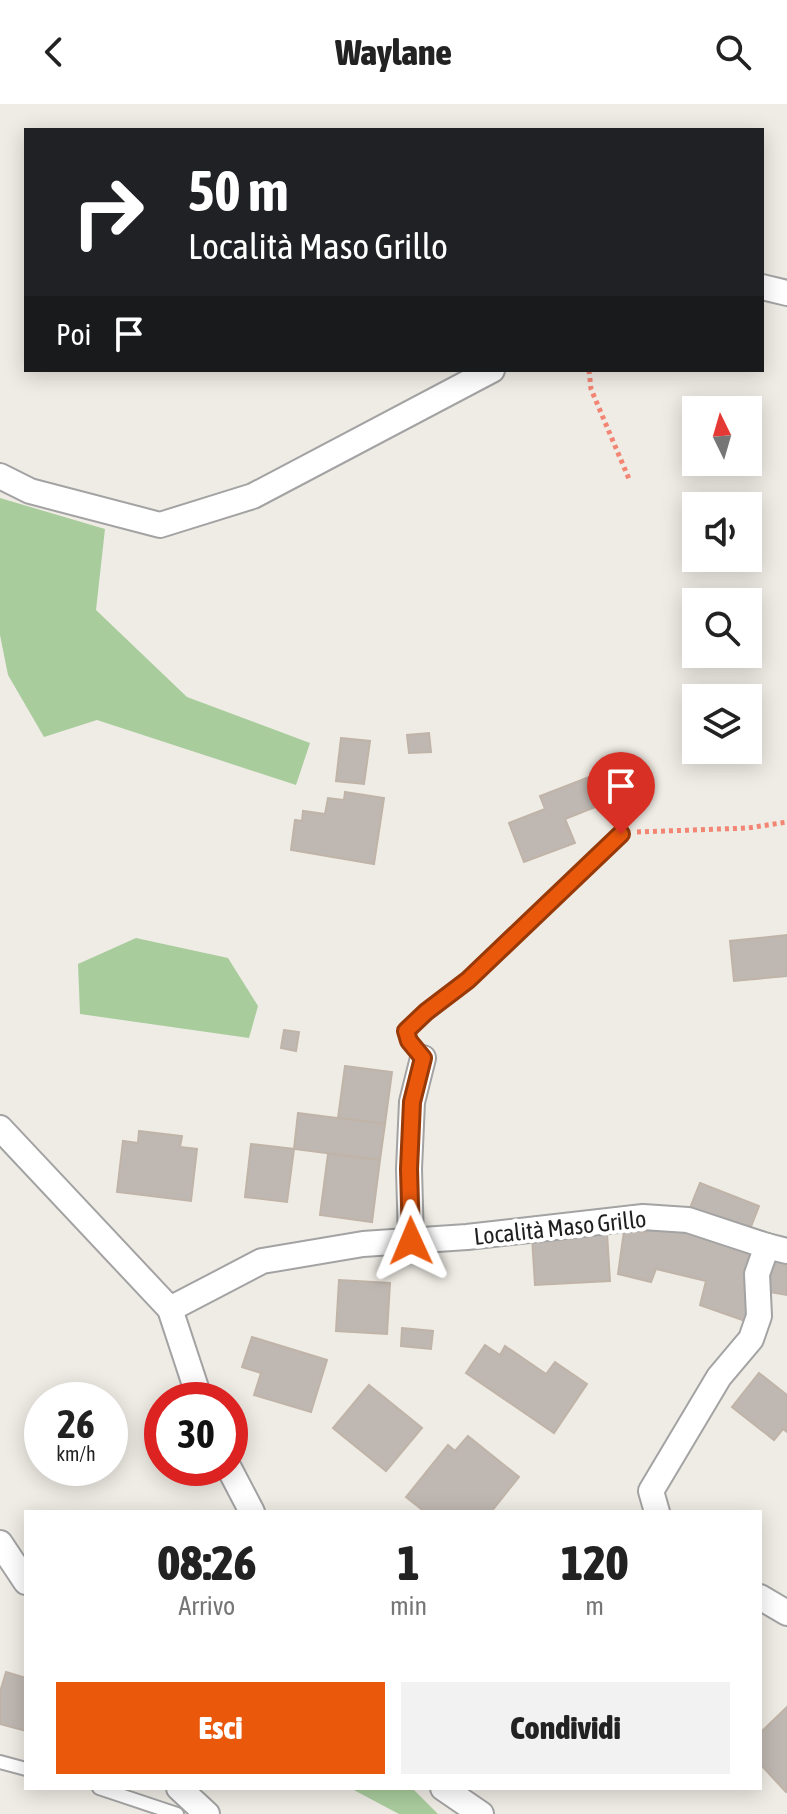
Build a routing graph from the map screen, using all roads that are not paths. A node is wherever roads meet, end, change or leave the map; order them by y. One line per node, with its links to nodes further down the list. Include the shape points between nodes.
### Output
1 (764, 287): 2 (street)
2 (787, 293)
3 (488, 372): 4 (street, via 253,496 160,525 30,491)
4 (0, 476)
5 (621, 834): 6 (lane, via 468,980 406,1031)
6 (423, 1058): 8 (street, via 412,1102)
7 (0, 1128): 10 (street)
8 (411, 1241): 9 (street, Località Maso Grillo, via 643,1217 688,1220); 10 (street, Località Maso Grillo, via 262,1261)
9 (777, 1248): 14 (street, Località Maso Grillo, via 757,1274 759,1316 751,1339 719,1377 651,1491)
10 (170, 1309): 11 (street)
11 (194, 1382)
12 (238, 1486): 13 (street)
13 (251, 1510)
14 (656, 1510)
15 (0, 1543): 16 (street)
16 (24, 1579)
17 (762, 1598): 18 (street)
18 (787, 1613)
19 (0, 1762): 20 (lane)
20 (24, 1768)
21 (105, 1790): 24 (lane)
22 (181, 1790): 25 (street)
23 (446, 1790): 26 (street)
24 (177, 1814)
25 (207, 1814)
26 (481, 1814)

